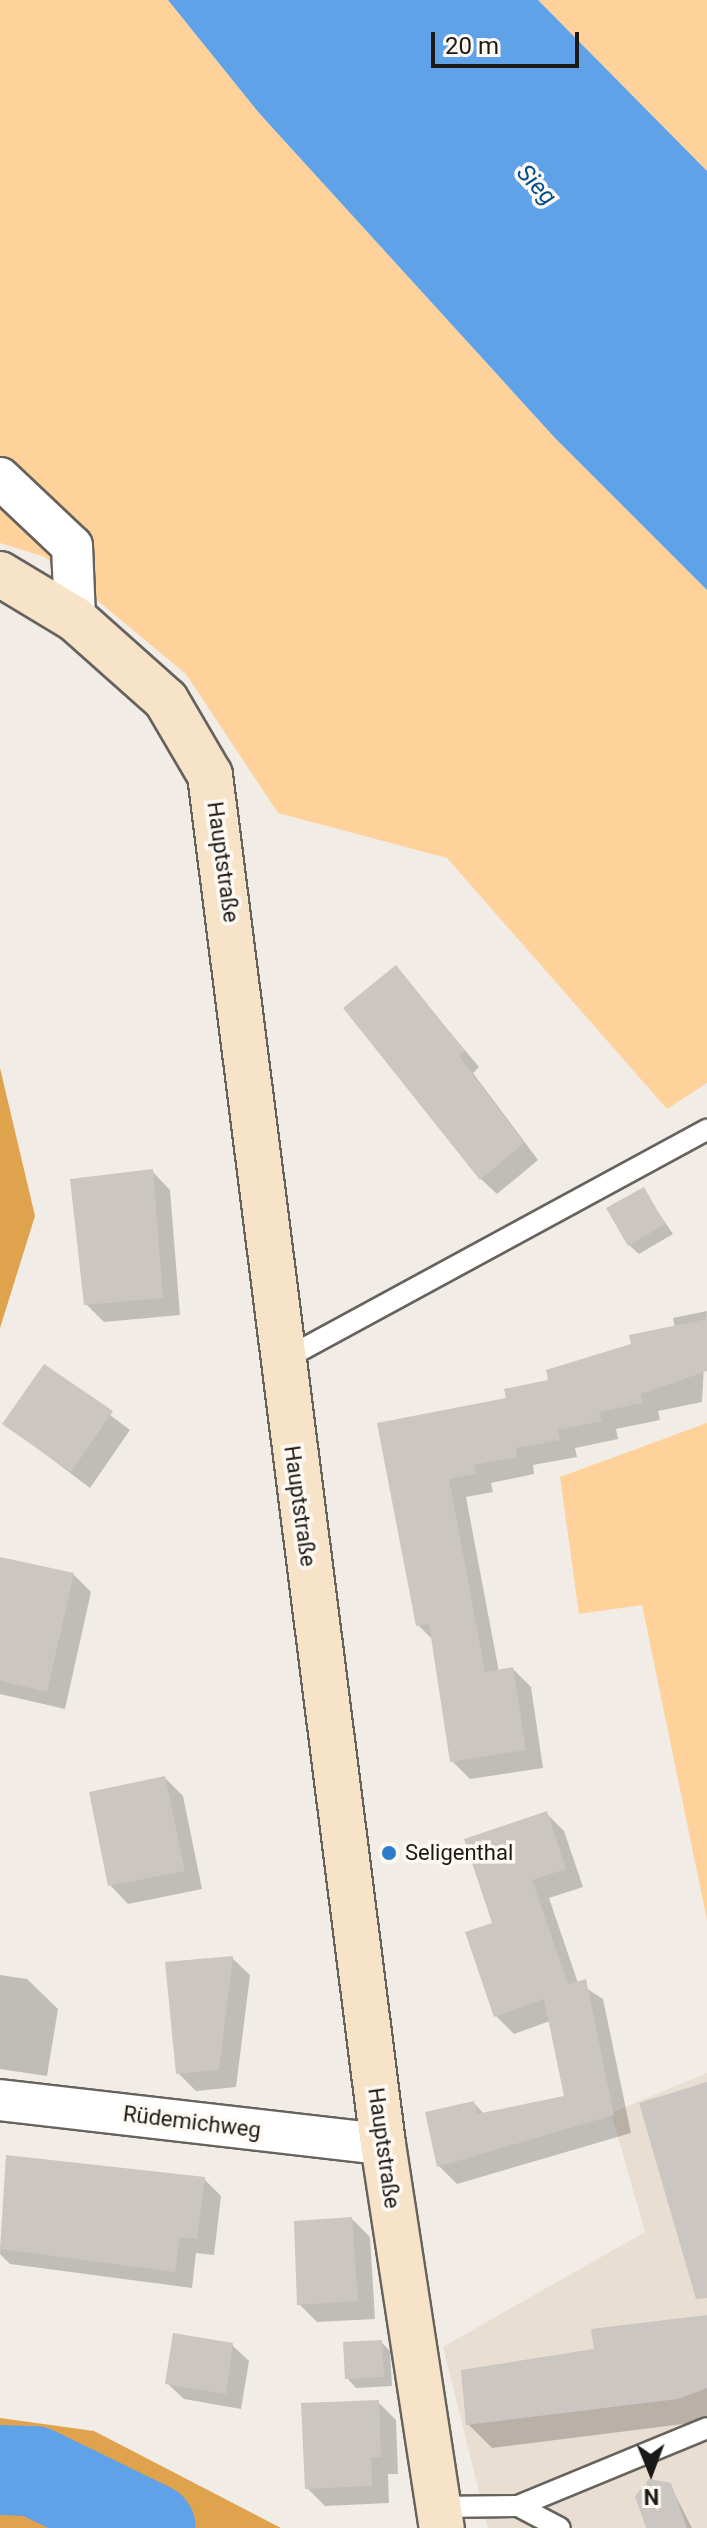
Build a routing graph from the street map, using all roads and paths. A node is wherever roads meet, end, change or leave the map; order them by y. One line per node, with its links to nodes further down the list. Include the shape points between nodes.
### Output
1 (0, 478): 3 (street, via 72,546)
2 (0, 574): 3 (main road, Hauptstraße)
3 (75, 619): 5 (main road, Hauptstraße, via 166,700 210,775)
4 (707, 1130): 5 (lane)
5 (281, 1361): 7 (main road, Hauptstraße)
6 (0, 2100): 7 (street, Rüdemichweg)
7 (383, 2144): 10 (main road, Hauptstraße)
8 (707, 2428): 9 (lane)
9 (518, 2506): 10 (lane); 11 (lane)
10 (438, 2518)
11 (560, 2528)

